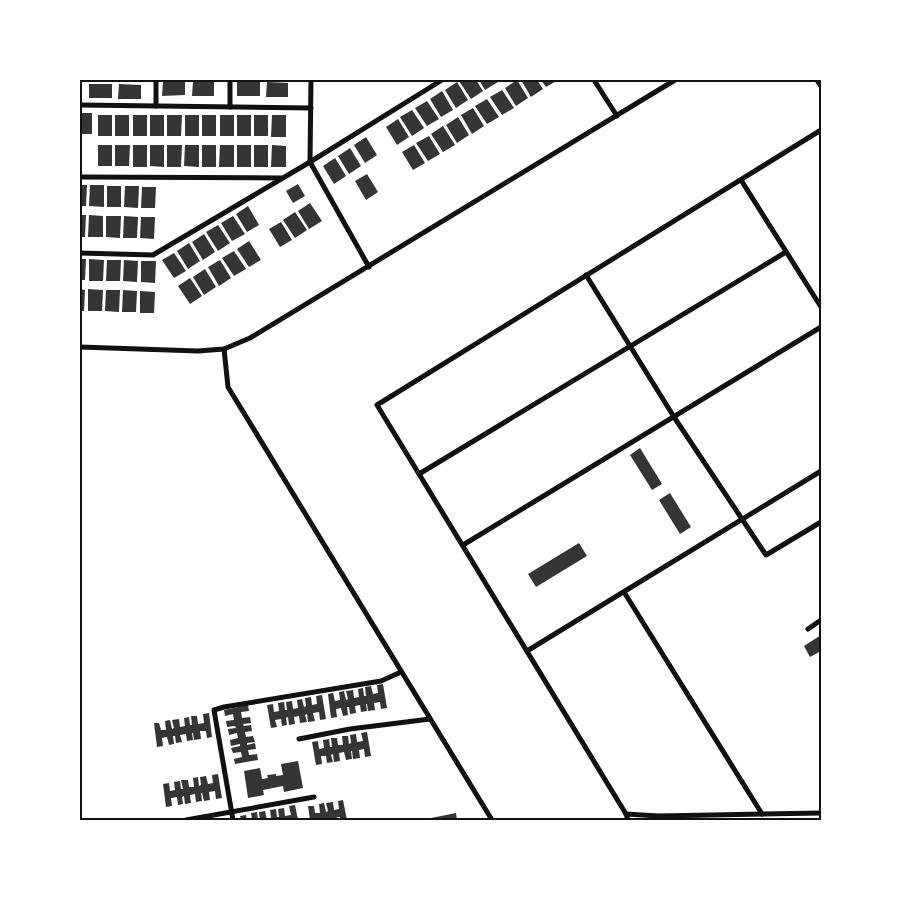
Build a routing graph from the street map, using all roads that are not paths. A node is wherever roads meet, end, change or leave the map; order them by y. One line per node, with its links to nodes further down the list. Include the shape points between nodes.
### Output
1 (156, 80): 10 (street)
2 (230, 80): 11 (street)
3 (311, 80): 12 (street)
4 (442, 80): 15 (street)
5 (594, 80): 13 (street)
6 (675, 80): 13 (street)
7 (817, 80): 8 (street)
8 (821, 86)
9 (80, 105): 10 (street)
10 (156, 106): 11 (street)
11 (230, 107): 12 (street)
12 (310, 108): 15 (street)
13 (617, 116): 21 (street)
14 (821, 130): 18 (street)
15 (310, 162): 17 (street); 21 (street)
16 (80, 177): 17 (street)
17 (282, 178): 19 (street, via 153,254)
18 (741, 180): 20 (street); 22 (street)
19 (80, 252)
20 (786, 252): 23 (street); 25 (street)
21 (369, 266): 27 (street, via 250,338)
22 (586, 275): 25 (street); 30 (street, via 377,405)
23 (821, 307)
24 (821, 327): 28 (street)
25 (631, 346): 28 (street); 30 (street)
26 (80, 347): 27 (street)
27 (224, 349): 38 (street, via 228,387)
28 (674, 417): 31 (street); 33 (street)
29 (821, 471): 31 (street)
30 (419, 474): 33 (street)
31 (742, 519): 32 (street, via 766,555); 34 (street)
32 (821, 522)
33 (463, 546): 37 (street)
34 (624, 592): 37 (street); 45 (street)
35 (821, 620): 36 (street)
36 (808, 629)
37 (527, 651): 44 (street)
38 (401, 672): 39 (street); 42 (street, via 381,681 214,710)
39 (430, 719): 40 (street); 48 (street)
40 (299, 739)
41 (314, 797): 42 (street)
42 (232, 812): 46 (street); 47 (street)
43 (821, 813): 45 (street)
44 (626, 814): 45 (street); 49 (street)
45 (762, 814)
46 (186, 820)
47 (233, 820)
48 (492, 820)
49 (628, 820)

